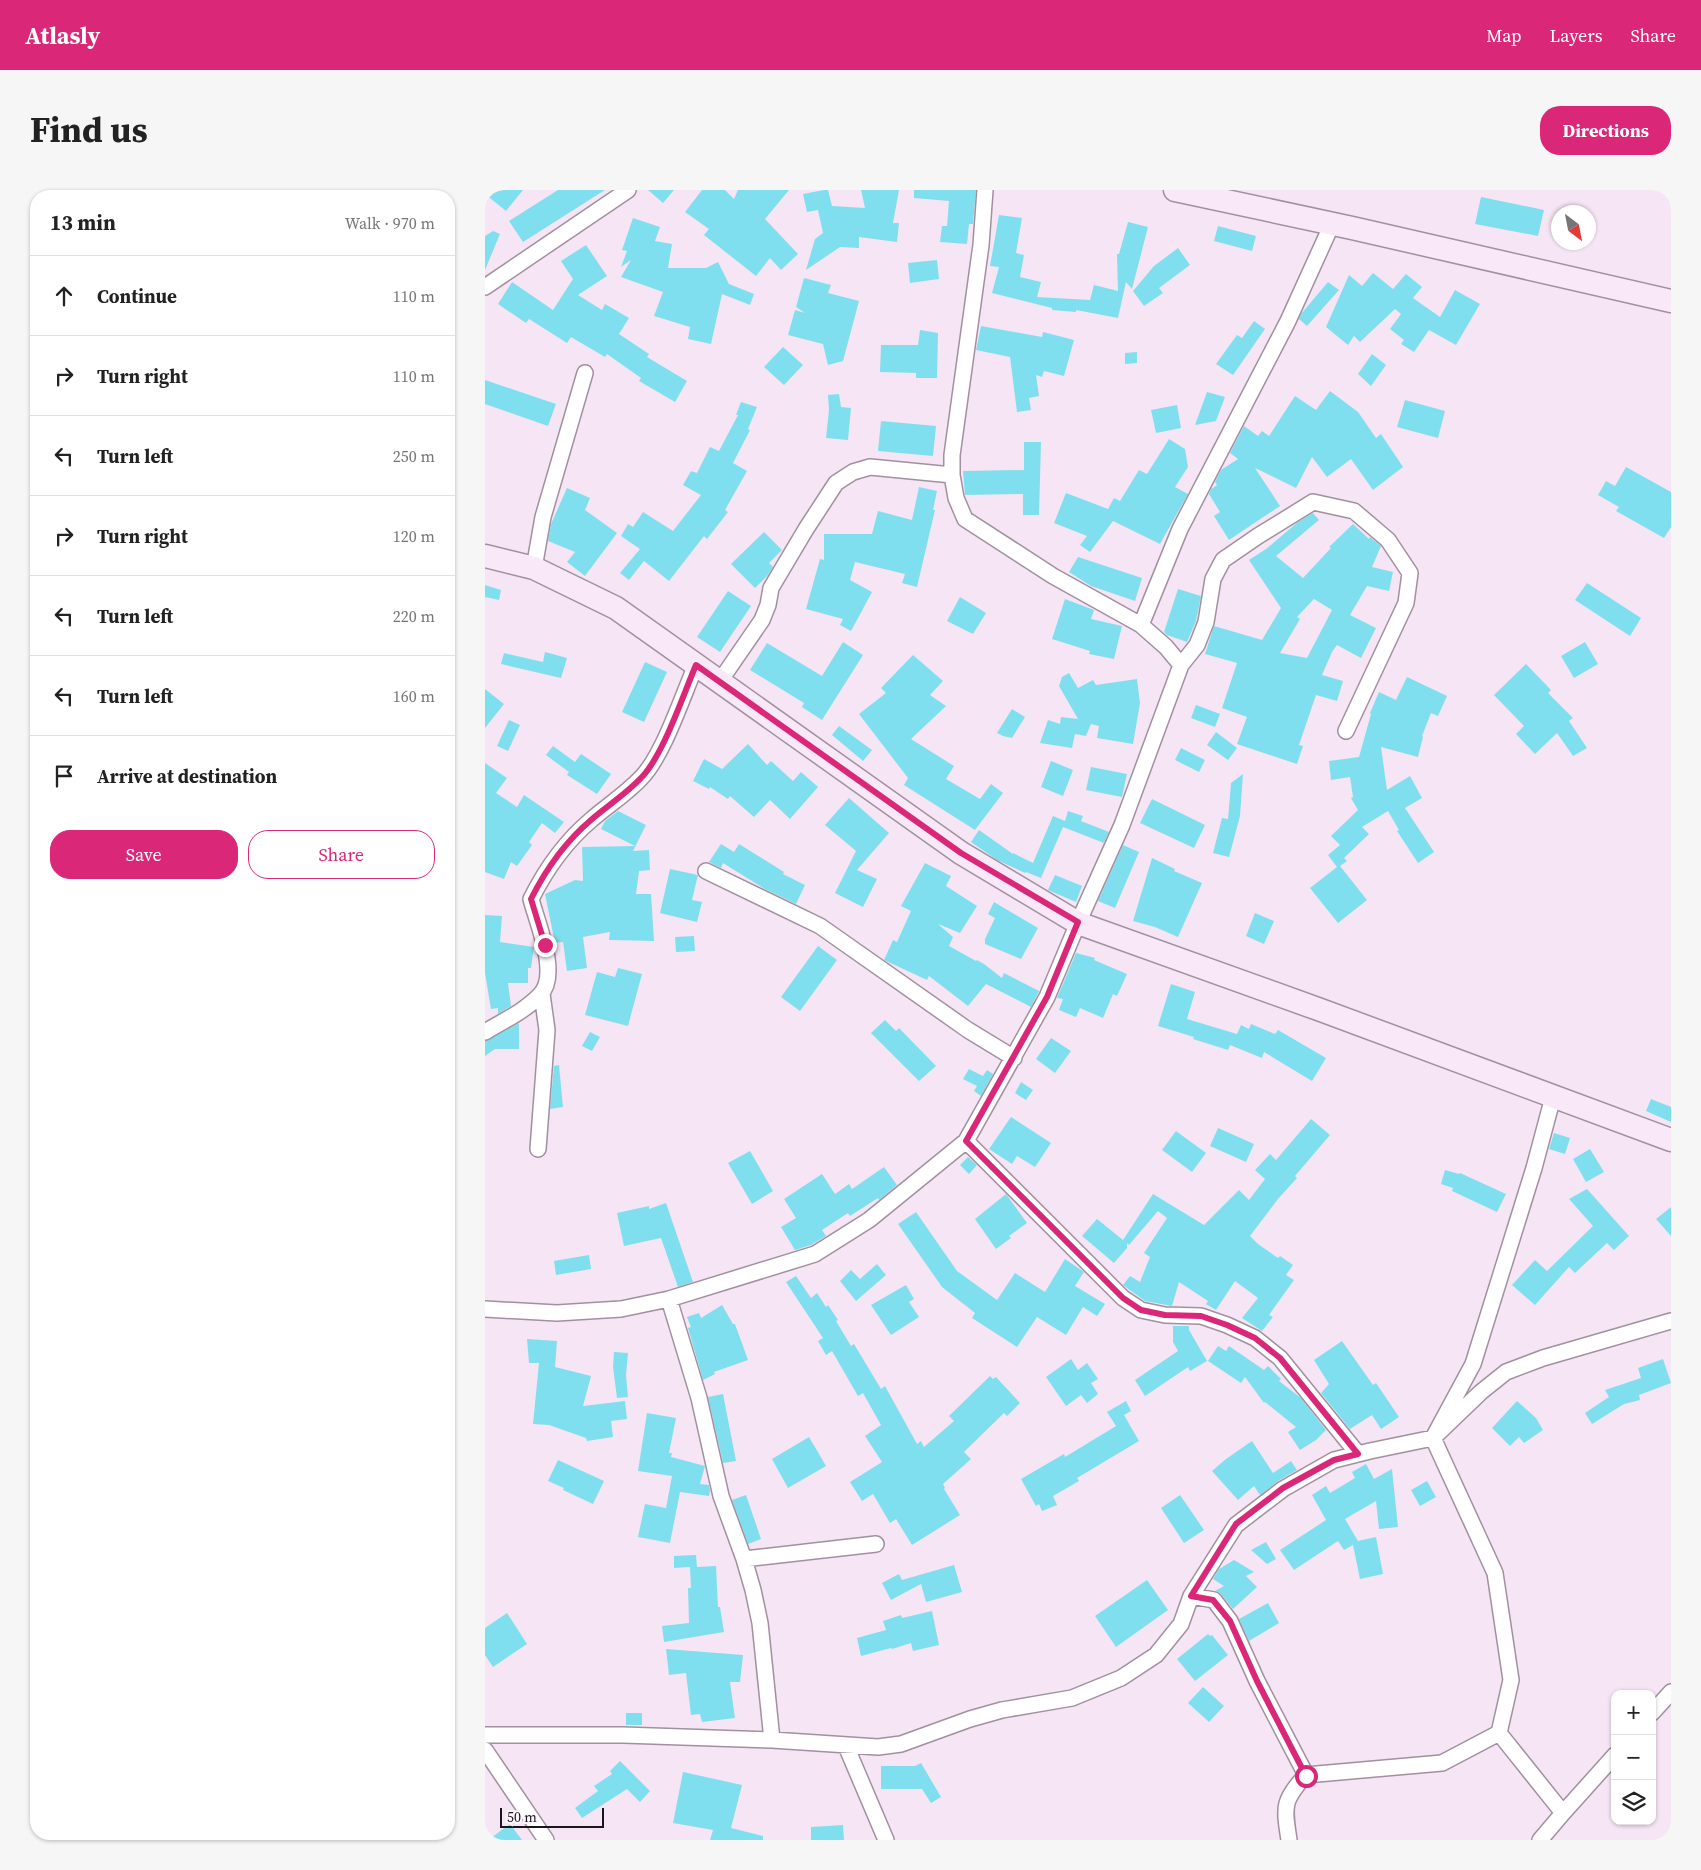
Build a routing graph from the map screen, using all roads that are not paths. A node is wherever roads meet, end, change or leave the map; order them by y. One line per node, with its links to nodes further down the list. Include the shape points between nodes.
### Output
1 (628, 190): 5 (street)
2 (985, 190): 8 (street)
3 (1175, 190): 4 (street)
4 (1333, 224): 6 (street); 11 (street, via 1289,321 1180,529)
5 (485, 287)
6 (1671, 300)
7 (585, 373): 10 (street, via 543,517)
8 (952, 475): 11 (street, via 956,498 965,519 1053,576); 14 (street, via 870,467 853,472 836,483 771,588 762,620)
9 (485, 556): 10 (street)
10 (533, 568): 12 (street, via 616,608)
11 (1141, 625): 13 (street)
12 (696, 665): 14 (street); 18 (street, via 659,750 642,778 589,821 564,847 543,874 531,899 545,945 548,978)
13 (1181, 665): 15 (street, via 1197,645 1206,622 1213,579 1223,560 1313,502 1354,512 1388,540 1410,573 1406,603); 17 (street, via 1122,824)
14 (719, 681): 17 (street, via 961,853)
15 (1346, 731)
16 (706, 871): 20 (street, via 820,926 968,1030)
17 (1078, 922): 20 (street, via 1047,997); 21 (street)
18 (542, 994): 19 (street); 24 (street, via 547,1030)
19 (485, 1032)
20 (1014, 1058): 23 (street)
21 (1553, 1097): 22 (street); 28 (street, via 1473,1364)
22 (1671, 1140)
23 (966, 1141): 25 (street, via 869,1220 815,1254); 29 (street, via 1123,1298 1141,1310 1165,1315 1201,1316 1255,1338 1280,1358)
24 (537, 1149)
25 (669, 1299): 26 (street, via 621,1309 557,1313); 31 (street, via 699,1398 721,1496)
26 (485, 1309)
27 (1671, 1321): 28 (street, via 1506,1372)
28 (1433, 1438): 29 (street); 35 (street, via 1495,1573 1511,1680)
29 (1358, 1454): 32 (street, via 1334,1460 1283,1488 1236,1524)
30 (876, 1544): 31 (street)
31 (744, 1559): 37 (street, via 760,1623)
32 (1191, 1596): 38 (street, via 1181,1624 1156,1655 1121,1678 1072,1698 1002,1710 901,1744); 41 (street, via 1213,1600 1230,1621)
33 (1671, 1692): 34 (street)
34 (1656, 1709)
35 (1499, 1732): 41 (street, via 1442,1763); 42 (street)
36 (485, 1735): 37 (street)
37 (772, 1740): 38 (street)
38 (846, 1746): 44 (street)
39 (485, 1750): 43 (street)
40 (1611, 1759): 42 (street)
41 (1306, 1776): 45 (street, via 1290,1792 1285,1812)
42 (1563, 1813): 46 (street)
43 (546, 1840)
44 (886, 1840)
45 (1289, 1840)
46 (1540, 1840)

